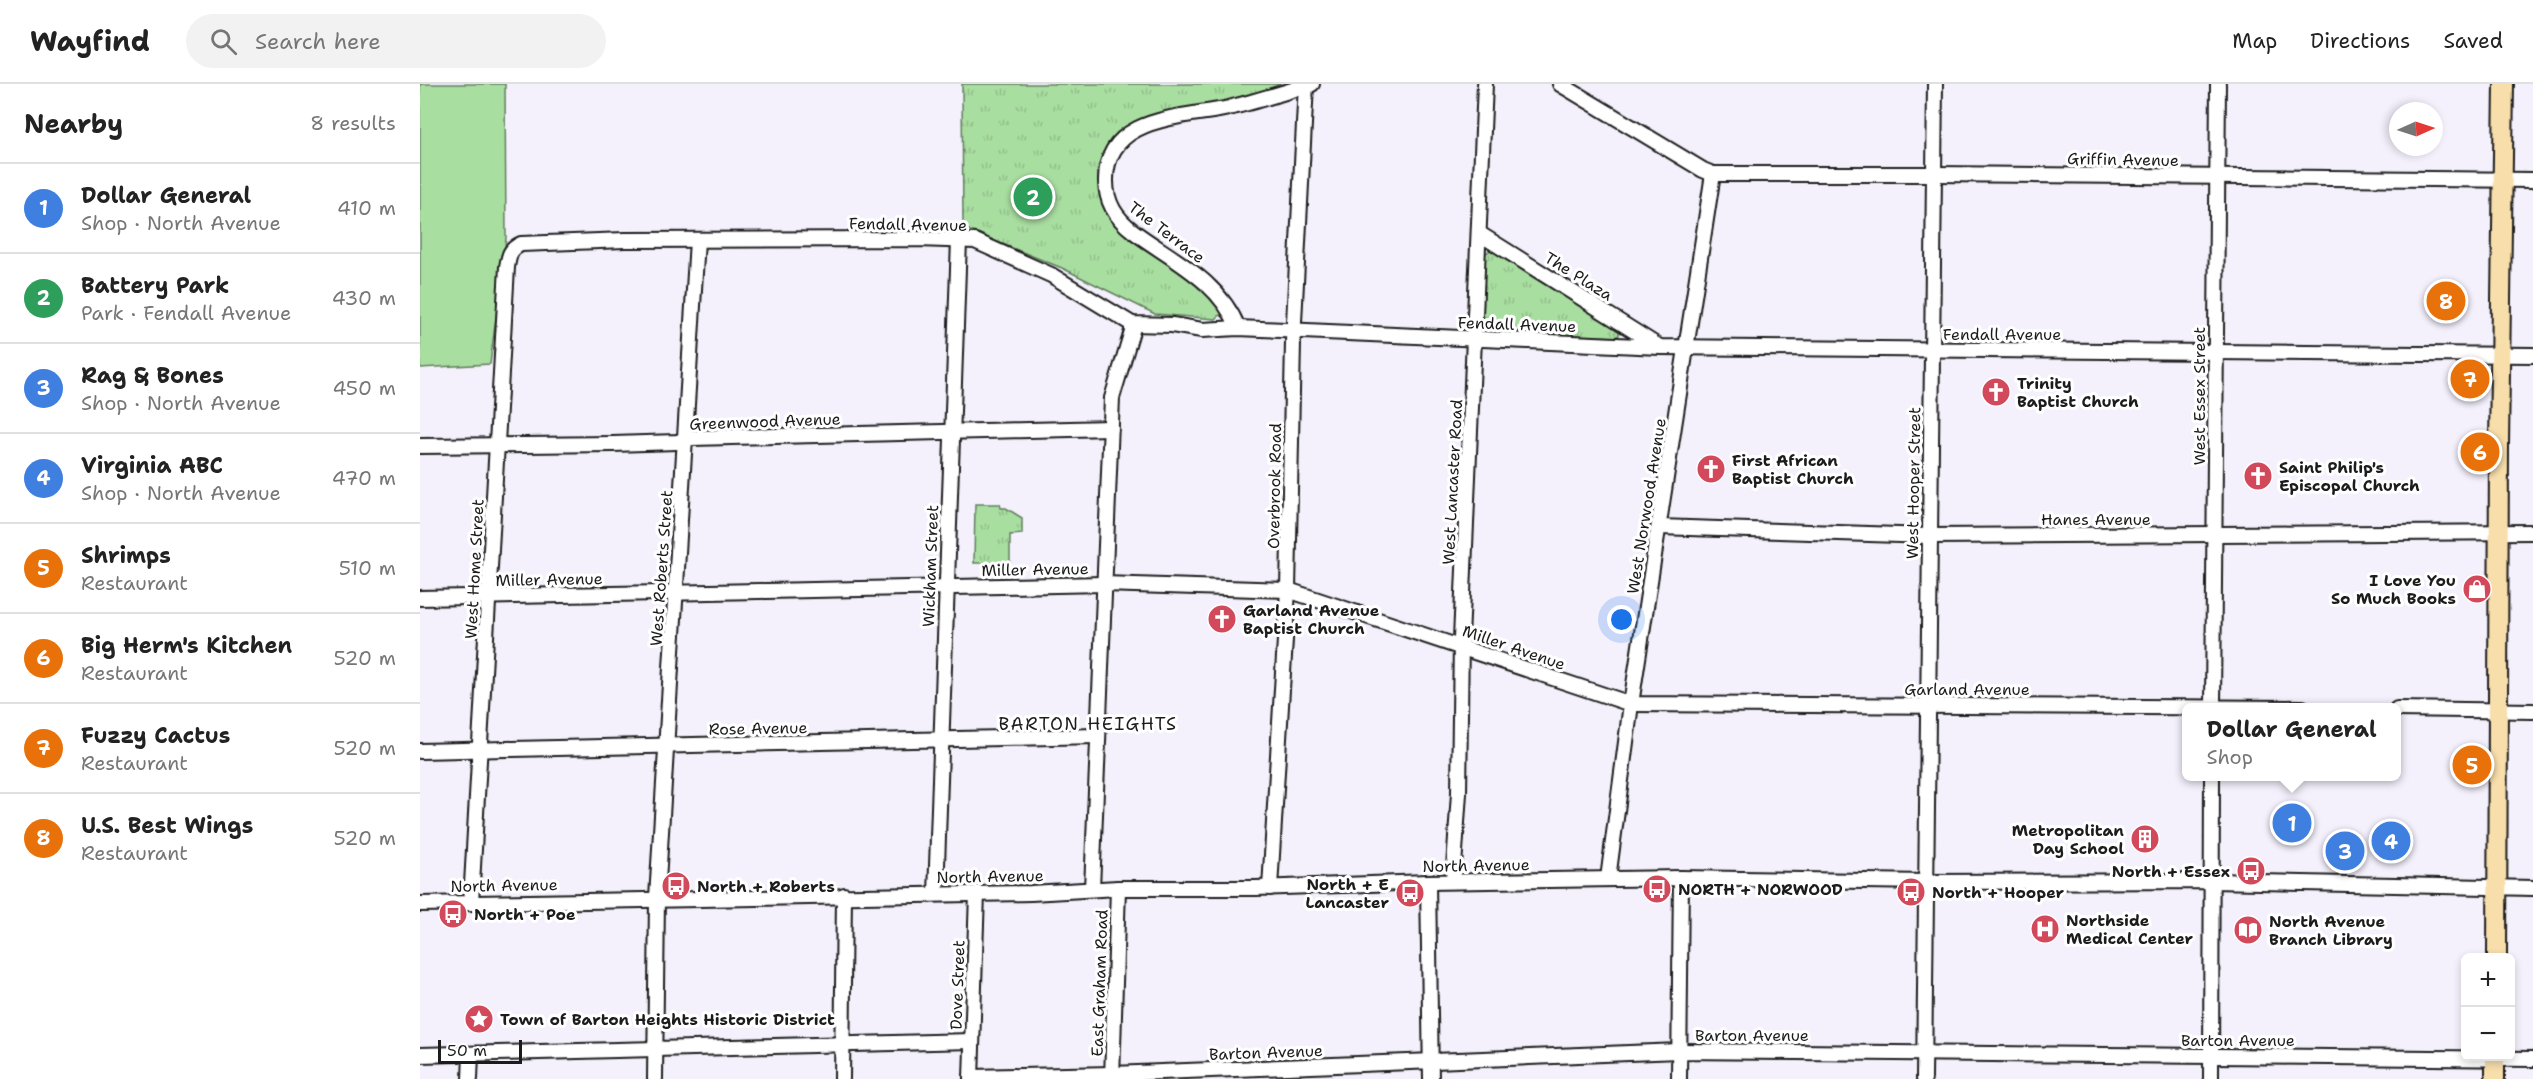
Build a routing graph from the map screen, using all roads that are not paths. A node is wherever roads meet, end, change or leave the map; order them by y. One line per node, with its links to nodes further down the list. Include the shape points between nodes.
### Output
1 (1485, 84): 12 (street, West Lancaster Road)
2 (1560, 84): 7 (street)
3 (1935, 84): 8 (street, West Hooper Street)
4 (2218, 84): 9 (street, West Essex Street)
5 (2504, 84): 10 (main road)
6 (1308, 85): 17 (street, The Terrace, via 1230,108 1148,123 1126,137 1108,164 1106,188 1116,215 1206,282 1232,313); 18 (street, Overbrook Road)
7 (1713, 174): 8 (street, Griffin Avenue); 21 (street, West Norwood Avenue)
8 (1934, 174): 9 (street, Griffin Avenue); 22 (street, West Hooper Street)
9 (2217, 176): 10 (street, Griffin Avenue); 23 (street, West Essex Street)
10 (2503, 180): 11 (street, Griffin Avenue); 24 (main road)
11 (2533, 180)
12 (1480, 234): 19 (street, West Lancaster Road); 20 (street, The Plaza)
13 (697, 240): 14 (street, Fendall Avenue); 15 (street, Fendall Avenue); 28 (street, West Roberts Street)
14 (959, 240): 16 (street, Fendall Avenue, via 975,241 1051,275); 27 (street, Wickham Street)
15 (521, 244): 29 (street, West Home Street, via 509,254 507,267)
16 (1132, 324): 17 (street, Fendall Avenue, via 1202,330); 26 (street, via 1112,398)
17 (1238, 328): 18 (street, Fendall Avenue)
18 (1294, 331): 19 (street, Fendall Avenue); 38 (street, Overbrook Road)
19 (1475, 339): 20 (street, Fendall Avenue); 42 (street, West Lancaster Road)
20 (1660, 347): 21 (street, Fendall Avenue)
21 (1687, 347): 22 (street, Fendall Avenue); 31 (street, West Norwood Avenue)
22 (1932, 350): 23 (street, Fendall Avenue); 35 (street, West Hooper Street)
23 (2216, 352): 24 (street, Fendall Avenue); 34 (street, West Essex Street)
24 (2501, 355): 25 (street, Fendall Avenue); 32 (main road)
25 (2533, 355)
26 (1111, 428): 27 (street, Greenwood Avenue); 36 (street)
27 (951, 432): 28 (street, Greenwood Avenue); 37 (street, Wickham Street)
28 (685, 440): 29 (street, Greenwood Avenue); 39 (street, West Roberts Street)
29 (497, 445): 30 (street, Greenwood Avenue); 40 (street, West Home Street)
30 (420, 446)
31 (1659, 527): 35 (street, Hanes Avenue); 44 (street, West Norwood Avenue)
32 (2500, 532): 33 (street, Hanes Avenue); 34 (street, Hanes Avenue); 48 (main road)
33 (2533, 532)
34 (2214, 535): 35 (street, Hanes Avenue); 43 (street, West Essex Street)
35 (1929, 536): 45 (street, West Hooper Street)
36 (1104, 584): 37 (street, Miller Avenue); 38 (street, Miller Avenue); 50 (street)
37 (946, 587): 39 (street, Miller Avenue); 51 (street, Wickham Street)
38 (1288, 590): 42 (street, Miller Avenue); 63 (street, Overbrook Road)
39 (676, 593): 40 (street, Miller Avenue); 52 (street, West Roberts Street)
40 (488, 597): 41 (street, Miller Avenue); 53 (street, West Home Street)
41 (420, 598)
42 (1461, 646): 44 (street, Miller Avenue); 58 (street, West Lancaster Road, via 1459,793)
43 (2213, 703)
44 (1631, 704): 45 (street, Garland Avenue); 57 (street, West Norwood Avenue)
45 (1928, 706): 46 (street, Garland Avenue); 61 (street, West Hooper Street)
46 (2182, 707)
47 (2401, 709): 48 (street)
48 (2498, 711): 49 (street); 64 (main road)
49 (2533, 711)
50 (1097, 736): 51 (street, Rose Avenue); 66 (street)
51 (940, 740): 52 (street, Rose Avenue); 68 (street, Wickham Street)
52 (667, 745): 53 (street, Rose Avenue); 70 (street, West Roberts Street)
53 (479, 750): 54 (street, Rose Avenue); 71 (street, West Home Street)
54 (420, 751)
55 (2212, 781): 59 (street)
56 (1681, 878): 57 (street, North Avenue); 61 (street, North Avenue); 77 (street)
57 (1608, 879): 58 (street, North Avenue)
58 (1453, 881): 60 (street, North Avenue)
59 (2212, 881): 61 (street, North Avenue); 64 (street, North Avenue); 81 (street)
60 (1428, 882): 63 (street, North Avenue); 86 (street)
61 (1927, 882): 78 (street, West Hooper Street)
62 (1118, 888): 63 (street, North Avenue); 66 (street, North Avenue); 87 (street, East Graham Road)
63 (1270, 888)
64 (2498, 888): 65 (street, North Avenue); 73 (main road)
65 (2533, 888)
66 (1092, 889): 67 (street, North Avenue)
67 (977, 893): 68 (street, North Avenue); 74 (street, Dove Street)
68 (936, 894): 69 (street, North Avenue)
69 (843, 895): 70 (street, North Avenue); 75 (street)
70 (657, 898): 71 (street, North Avenue); 76 (street, West Roberts Street)
71 (471, 902): 72 (street, North Avenue)
72 (420, 904)
73 (2498, 953)
74 (972, 1041): 75 (street); 88 (street, Dove Street)
75 (843, 1043): 76 (street); 91 (street)
76 (656, 1048): 79 (street); 90 (street, West Roberts Street)
77 (1679, 1051): 78 (street, Barton Avenue); 86 (street, Barton Avenue); 93 (street)
78 (1924, 1053): 81 (street, Barton Avenue); 94 (street, West Hooper Street)
79 (471, 1054): 80 (street); 89 (street)
80 (420, 1055)
81 (2211, 1056): 82 (street, Barton Avenue); 95 (street)
82 (2461, 1057)
83 (2515, 1058): 84 (street, Barton Avenue)
84 (2533, 1059)
85 (2495, 1061): 96 (main road)
86 (1431, 1062): 87 (street, Barton Avenue); 92 (street)
87 (1112, 1077): 88 (street, Barton Avenue)
88 (971, 1078)
89 (470, 1079)
90 (655, 1079)
91 (842, 1079)
92 (1431, 1079)
93 (1679, 1079)
94 (1924, 1079)
95 (2211, 1079)
96 (2495, 1079)

